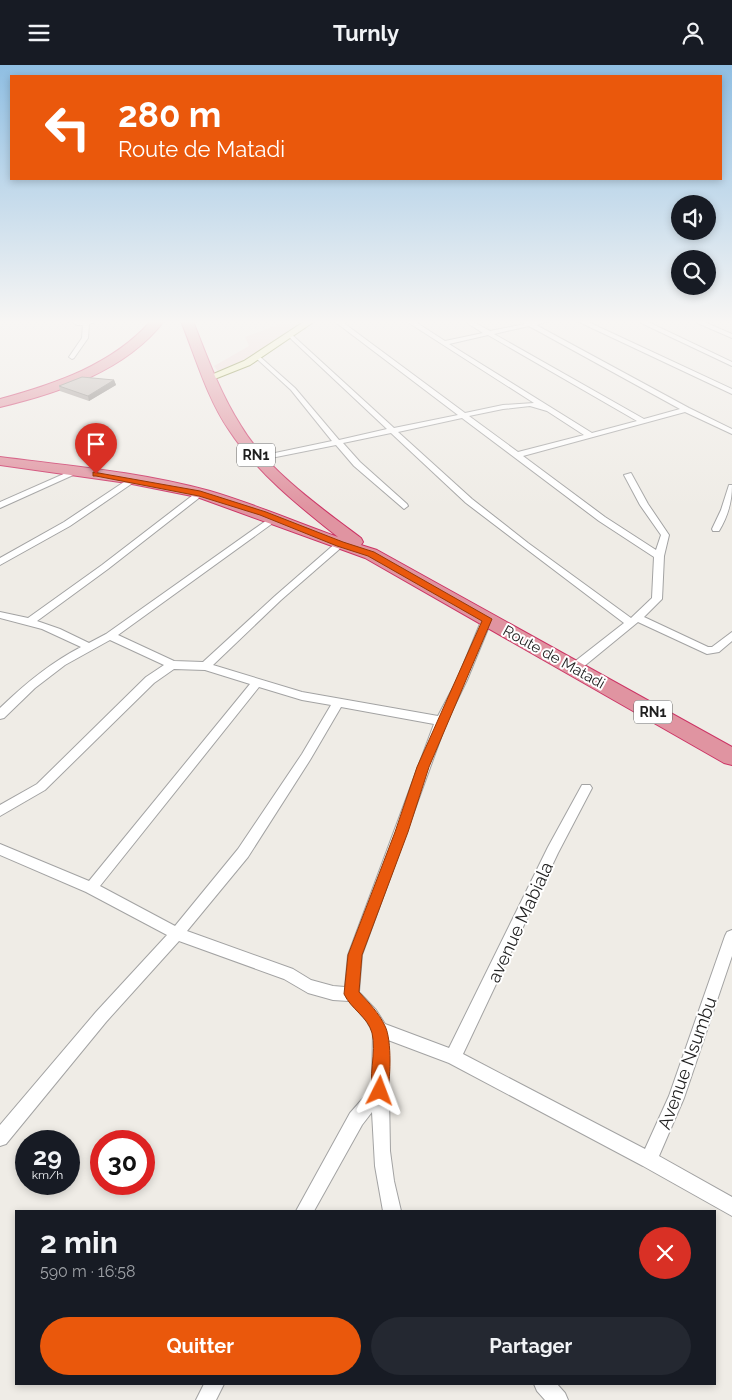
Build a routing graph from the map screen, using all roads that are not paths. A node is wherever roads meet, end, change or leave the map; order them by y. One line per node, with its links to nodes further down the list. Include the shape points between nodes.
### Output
1 (60, 383): 11 (highway)
2 (212, 383): 21 (highway, RN1, via 235,429)
3 (287, 383): 19 (street)
4 (342, 383): 16 (street)
5 (421, 383): 14 (street)
6 (508, 383): 12 (street)
7 (575, 383): 15 (street)
8 (638, 383): 13 (street)
9 (713, 383): 10 (street)
10 (732, 392)
11 (0, 403)
12 (548, 409): 14 (street, via 518,404); 18 (street)
13 (686, 410): 15 (street); 17 (street)
14 (464, 415): 16 (street); 20 (street)
15 (642, 421): 18 (street)
16 (392, 430): 19 (street); 39 (street, via 469,501 525,545)
17 (732, 432)
18 (590, 435): 20 (street)
19 (337, 442): 21 (street); 30 (street)
20 (517, 455): 35 (street, via 602,519)
21 (258, 459): 28 (highway, RN1)
22 (0, 461): 23 (highway, Route de Matadi)
23 (78, 471): 25 (highway, Route de Matadi); 29 (street)
24 (628, 475): 35 (street, via 665,535)
25 (132, 479): 27 (highway, Route de Matadi); 36 (street, via 67,524)
26 (732, 487): 32 (street)
27 (200, 493): 31 (highway, Route de Matadi); 40 (street)
28 (300, 499): 31 (highway); 34 (highway, RN1)
29 (0, 505)
30 (404, 506)
31 (268, 516): 33 (highway, Route de Matadi); 42 (street)
32 (716, 529)
33 (340, 544): 34 (highway, Route de Matadi); 45 (street)
34 (371, 554): 38 (highway, Route de Matadi / RN1)
35 (660, 556): 39 (street, via 657,599)
36 (0, 562)
37 (0, 615): 40 (street)
38 (487, 619): 46 (highway, Route de Matadi / RN1); 50 (street)
39 (634, 620): 41 (street, via 707,651 714,650); 46 (street)
40 (30, 621): 43 (street, via 68,635)
41 (732, 635)
42 (110, 636): 43 (street); 44 (street)
43 (89, 647): 49 (street, via 61,662)
44 (172, 665): 45 (street); 53 (street, via 150,680 41,787)
45 (205, 666): 47 (street)
46 (573, 669): 51 (highway, Route de Matadi / RN1)
47 (257, 682): 48 (street); 55 (street)
48 (338, 703): 50 (street); 56 (street, via 243,853)
49 (0, 715)
50 (442, 721): 58 (street, via 355,955)
51 (732, 757)
52 (586, 788): 60 (street, avenue Mabiala)
53 (0, 811)
54 (0, 849): 55 (street)
55 (91, 888): 56 (street)
56 (177, 934): 58 (street, via 288,974 308,986); 62 (street, via 101,1017)
57 (732, 936): 63 (street, Avenue Nsumbu, via 676,1098)
58 (352, 994): 59 (street)
59 (380, 1031): 60 (street); 61 (street)
60 (454, 1057): 63 (street)
61 (380, 1091): 65 (street, via 356,1119); 66 (street, via 382,1155)
62 (0, 1138)
63 (649, 1160): 64 (street)
64 (732, 1207)
65 (306, 1210)
66 (392, 1210)
67 (214, 1385): 69 (street)
68 (545, 1385): 70 (street)
69 (206, 1400)
70 (558, 1400)

